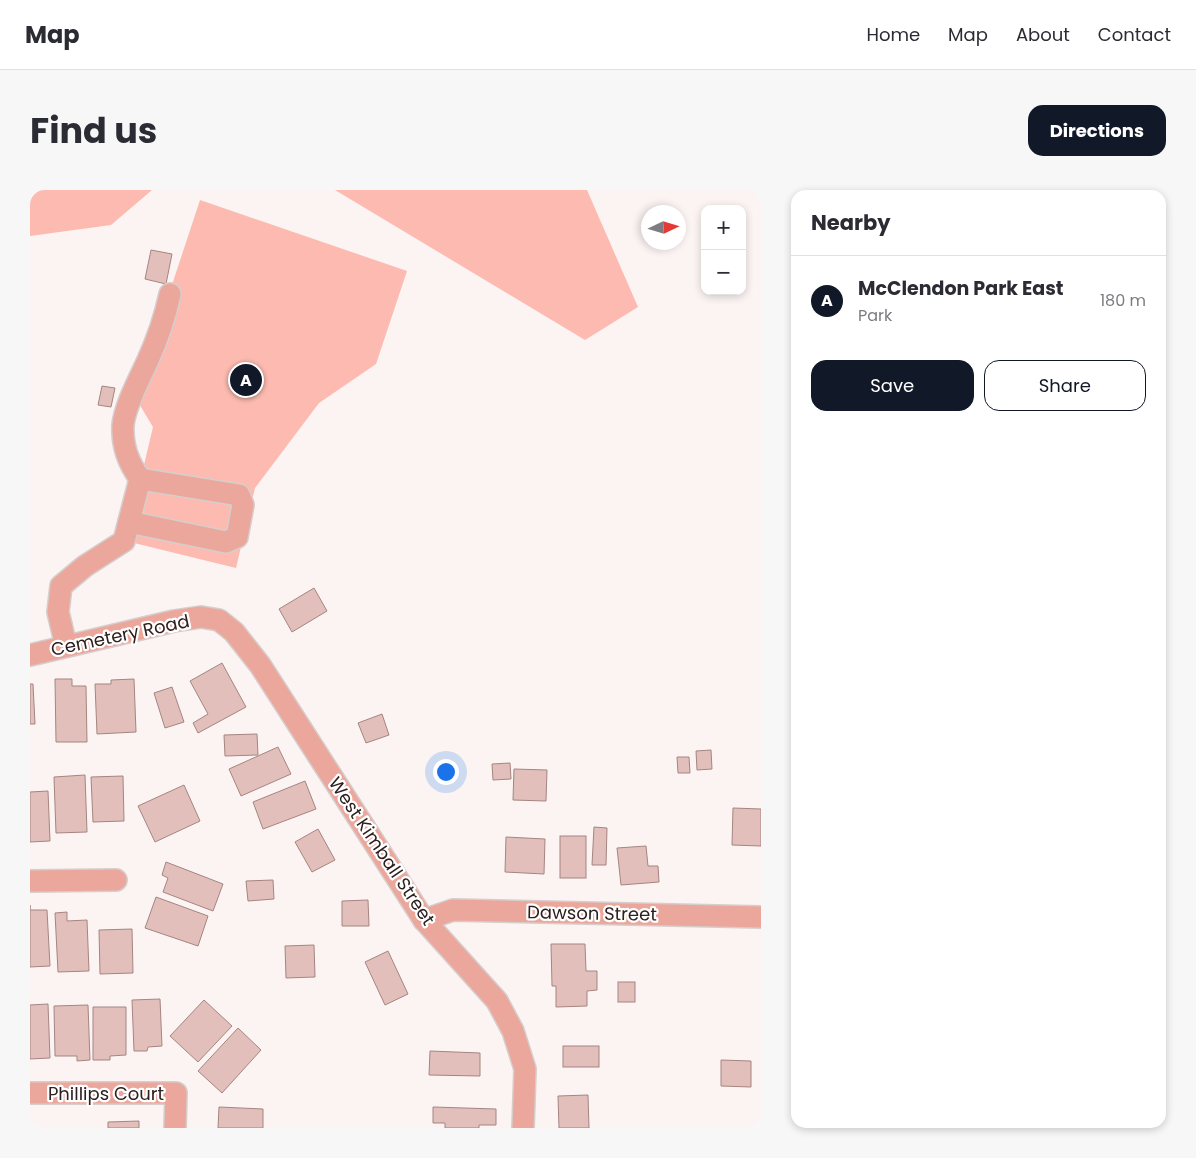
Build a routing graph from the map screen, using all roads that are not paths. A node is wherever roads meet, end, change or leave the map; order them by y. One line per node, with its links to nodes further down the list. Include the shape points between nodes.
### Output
1 (170, 294): 2 (street, via 163,324 123,423 128,462)
2 (140, 479): 3 (street); 3 (street, via 239,494 243,505 237,537 226,542)
3 (129, 522): 5 (street, via 124,541 84,566 61,586 58,612)
4 (210, 619): 5 (street, Cemetery Road, via 200,617 174,621); 10 (street, West Kimball Street, via 219,620 234,632 260,665)
5 (66, 646): 6 (street, Cemetery Road)
6 (30, 655)
7 (116, 880): 8 (street)
8 (30, 882)
9 (761, 917): 10 (street, Dawson Street, via 453,910)
10 (424, 920): 13 (street, West Kimball Street, via 497,1001 513,1030 525,1069)
11 (30, 1093): 12 (street, Phillips Court, via 176,1093)
12 (175, 1128)
13 (523, 1128)

